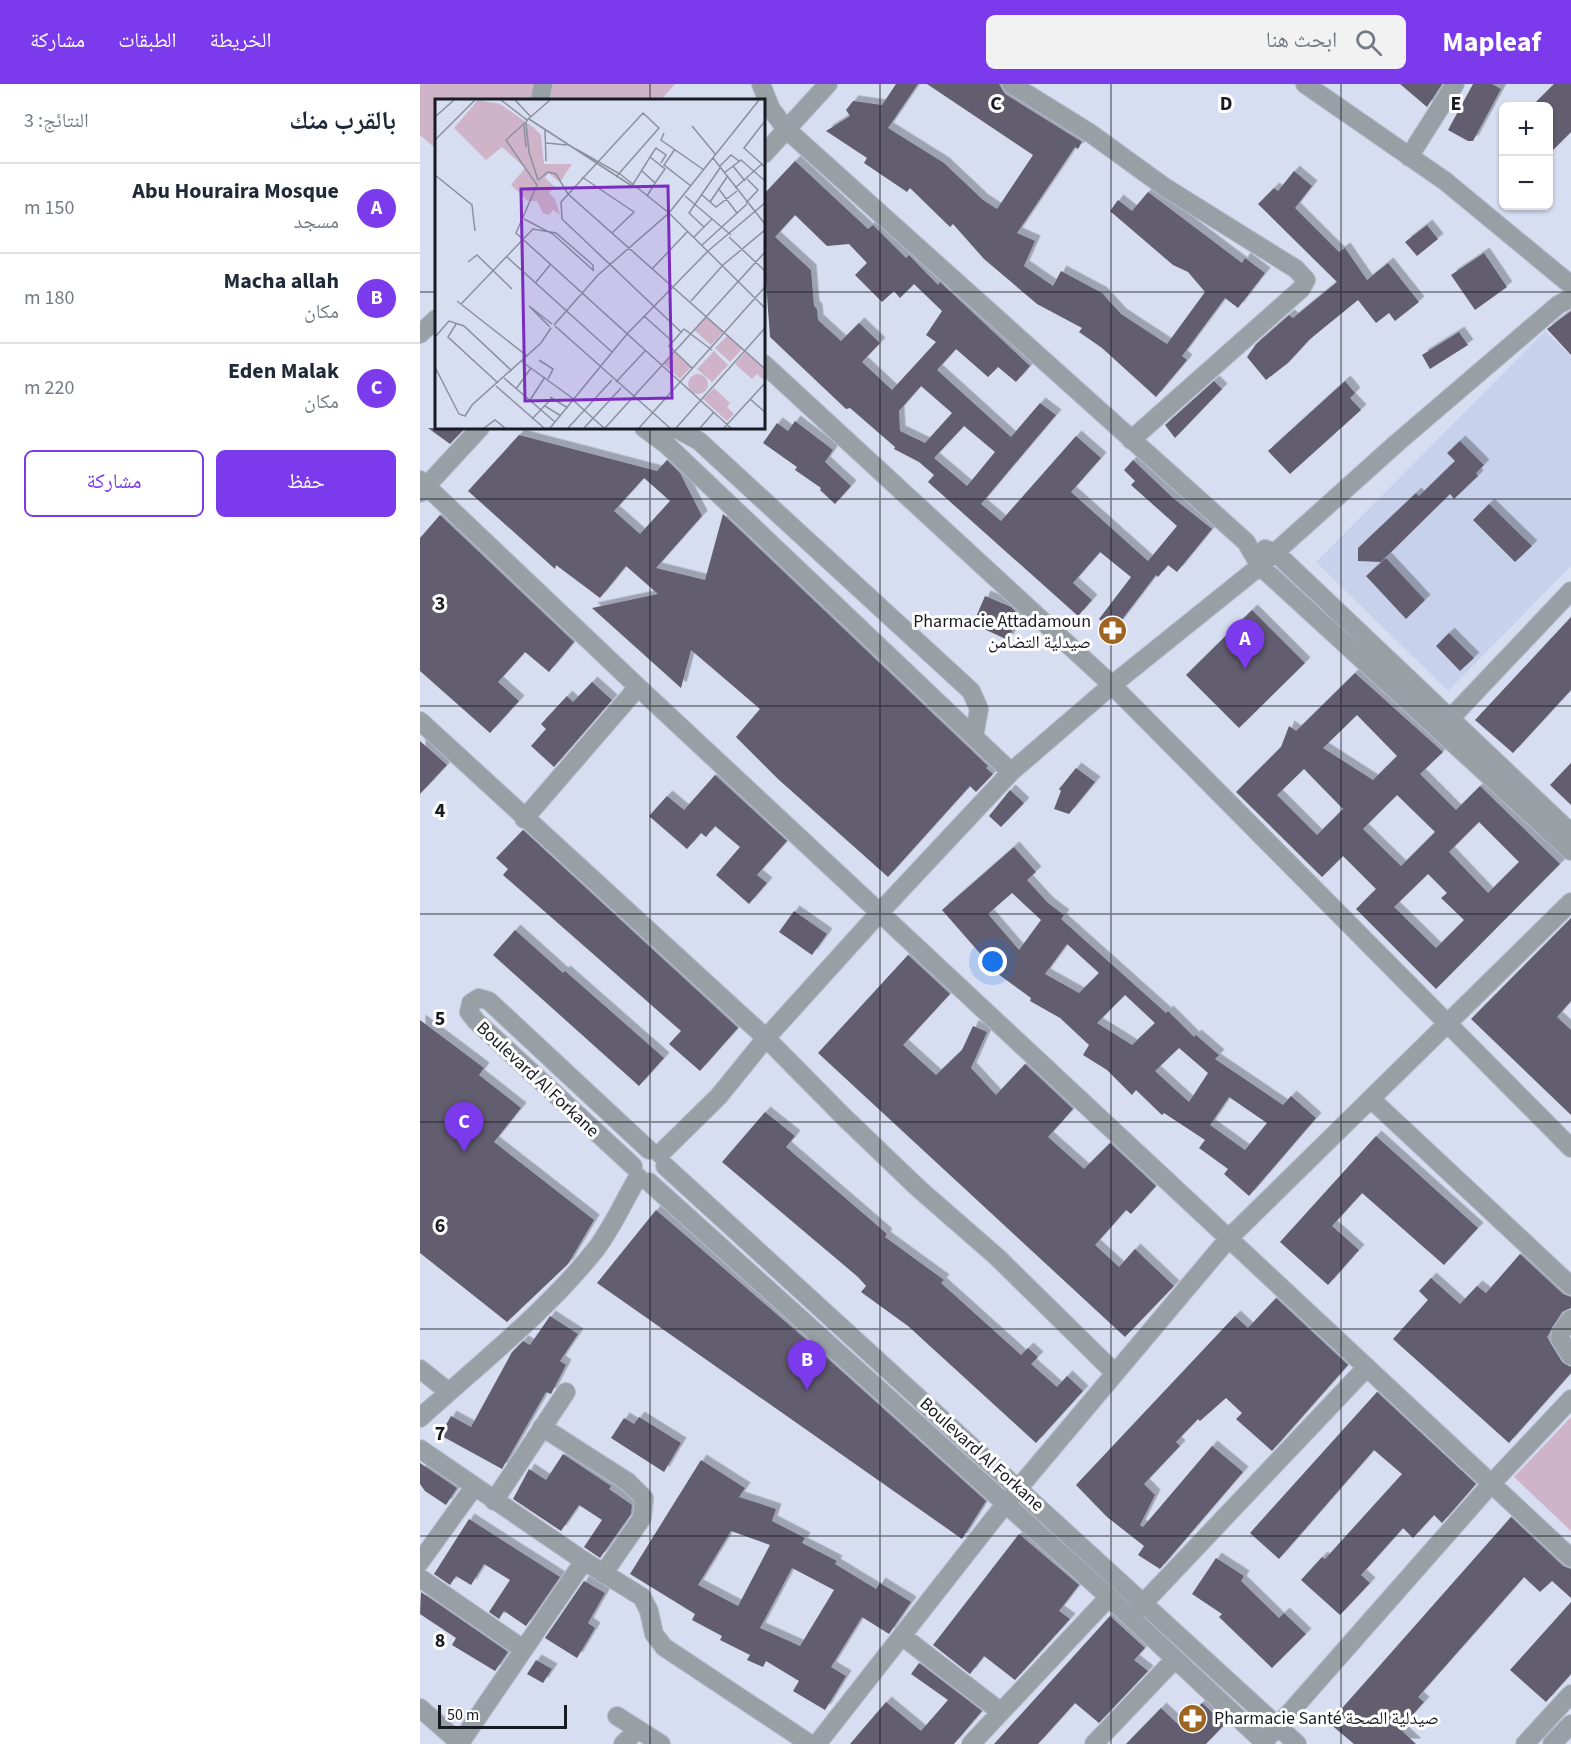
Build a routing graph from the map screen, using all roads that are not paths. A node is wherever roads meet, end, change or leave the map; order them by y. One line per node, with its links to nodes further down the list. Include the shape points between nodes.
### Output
1 (543, 84): 7 (street)
2 (761, 84): 8 (street, via 771,109)
3 (828, 84): 8 (street)
4 (1011, 84): 19 (street, via 1296,269 1306,280 1301,289)
5 (1305, 84): 10 (street)
6 (1455, 84): 10 (street)
7 (540, 99)
8 (786, 129): 9 (street); 19 (street)
9 (765, 153)
10 (1410, 157): 11 (street)
11 (1571, 285)
12 (1571, 298): 22 (street, via 1398,442)
13 (435, 320): 14 (street)
14 (420, 334)
15 (765, 365): 25 (street)
16 (479, 429): 20 (street)
17 (645, 429): 30 (street, via 667,445)
18 (673, 429): 30 (street, via 699,441 971,691 979,709)
19 (1131, 440): 21 (street)
20 (422, 486): 26 (street)
21 (1246, 542): 22 (street); 23 (street)
22 (1276, 553): 23 (street); 27 (street)
23 (1260, 566): 25 (street); 29 (street)
24 (1571, 591): 27 (street)
25 (1112, 685): 31 (street); 37 (street)
26 (638, 687): 32 (street); 36 (street)
27 (1451, 717): 29 (street); 33 (street)
28 (420, 721): 32 (street)
29 (1438, 731): 34 (street)
30 (974, 736): 31 (street)
31 (1011, 772): 36 (street)
32 (524, 819): 38 (street)
33 (1571, 832)
34 (1571, 851)
35 (1571, 902): 37 (street)
36 (880, 912): 38 (street); 43 (street)
37 (1448, 1022): 39 (street); 40 (street)
38 (766, 1038): 41 (street, via 719,1096); 49 (street)
39 (1371, 1099): 43 (street); 44 (street)
40 (1571, 1148)
41 (658, 1156): 42 (street, via 637,1155); 42 (street, via 661,1177); 42 (street, Boulevard Al Forkane, via 489,1001 479,998 471,1003 469,1012 476,1021); 58 (street, Boulevard Al Forkane)
42 (640, 1175): 50 (street, via 583,1264); 60 (street, Boulevard Al Forkane)
43 (1229, 1238): 47 (street); 49 (street)
44 (1571, 1286)
45 (1571, 1319): 46 (street, via 1560,1339)
46 (1571, 1356)
47 (1367, 1367): 56 (street); 67 (street)
48 (420, 1369): 50 (street)
49 (1114, 1372): 58 (street)
50 (449, 1392): 53 (street)
51 (566, 1392): 54 (street)
52 (1571, 1399): 56 (street)
53 (420, 1418)
54 (542, 1427): 59 (street); 64 (street, via 628,1482 644,1498 642,1518)
55 (420, 1449): 57 (street)
56 (1492, 1483): 61 (street); 77 (street)
57 (474, 1487): 59 (street); 62 (street)
58 (1019, 1487): 60 (street); 67 (street, Boulevard Al Forkane)
59 (494, 1501): 63 (street)
60 (1006, 1503): 66 (street, Boulevard Al Forkane); 69 (street)
61 (1571, 1558)
62 (420, 1562)
63 (584, 1562): 64 (street); 70 (street)
64 (603, 1574): 83 (street, via 642,1597 654,1634 664,1647)
65 (420, 1578): 70 (street)
66 (1109, 1597): 68 (street, Boulevard Al Forkane); 74 (street)
67 (1143, 1603): 68 (street); 77 (street, Boulevard Al Forkane)
68 (1130, 1617): 71 (street, Boulevard Al Forkane)
69 (902, 1636): 74 (street); 84 (street)
70 (524, 1649): 79 (street)
71 (1175, 1659): 80 (street, Boulevard Al Forkane); 86 (street)
72 (1571, 1694): 88 (street)
73 (420, 1709): 79 (street)
74 (1001, 1712): 85 (street)
75 (617, 1716): 78 (street)
76 (1571, 1724): 89 (street)
77 (1279, 1726): 80 (street); 87 (street, Boulevard Al Forkane)
78 (638, 1729): 81 (street); 82 (street)
79 (461, 1743)
80 (1264, 1743)
81 (623, 1744)
82 (661, 1744)
83 (810, 1744)
84 (817, 1744)
85 (970, 1744)
86 (1094, 1744)
87 (1297, 1744)
88 (1525, 1744)
89 (1552, 1744)

